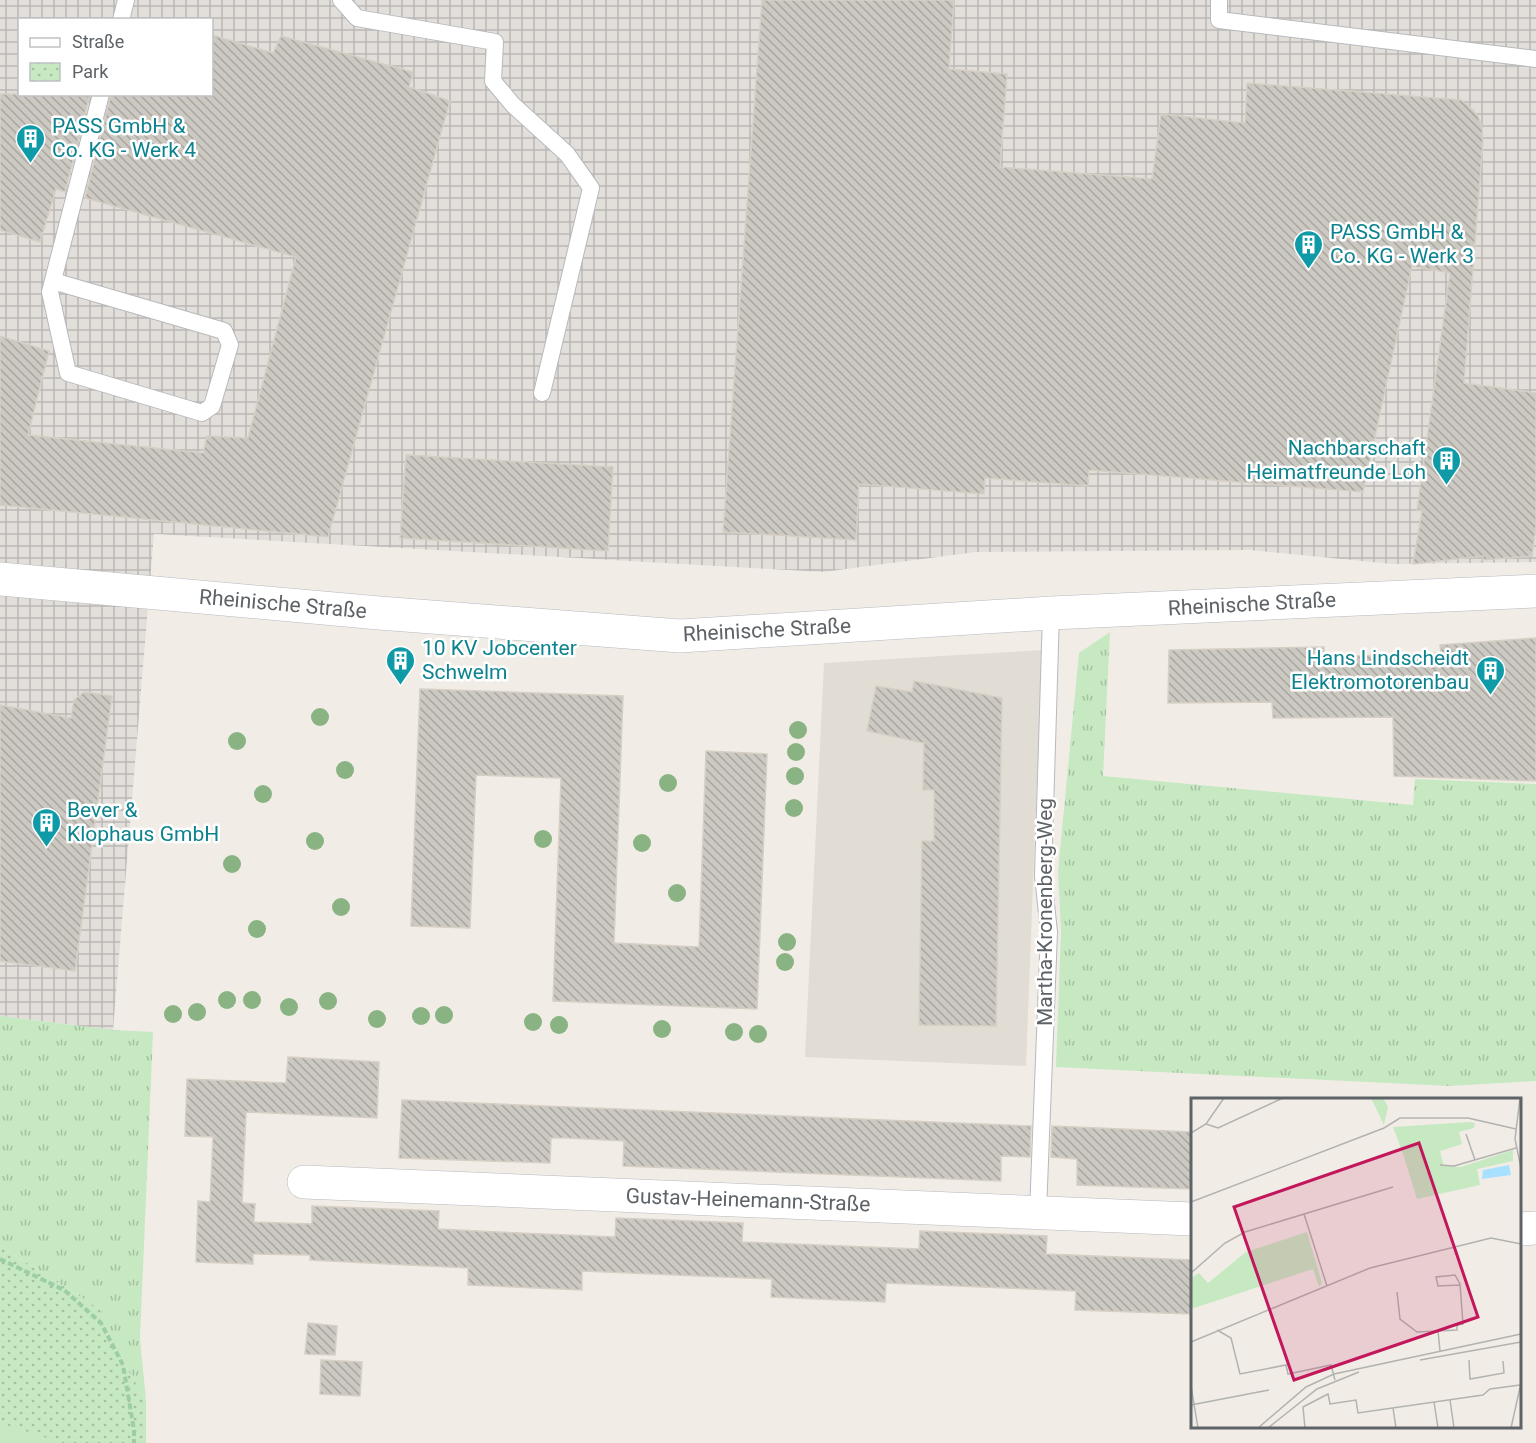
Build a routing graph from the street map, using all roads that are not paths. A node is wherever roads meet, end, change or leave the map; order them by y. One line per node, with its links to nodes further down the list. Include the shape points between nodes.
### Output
1 (126, 0): 4 (lane)
2 (342, 0): 8 (lane, via 357,18 495,42 493,81 513,105 567,154 591,188)
3 (1219, 0): 5 (lane, via 1219,20)
4 (122, 18)
5 (1536, 59)
6 (100, 96): 7 (lane)
7 (53, 280): 7 (lane, via 50,292 68,373 201,413 212,406 230,345 224,331)
8 (542, 393)
9 (0, 579): 11 (street, Rheinische Straße, via 680,636)
10 (1536, 591): 11 (street, Rheinische Straße)
11 (1051, 613): 13 (lane, Martha-Kronenberg-Weg, via 1043,876 1049,932)
12 (304, 1182): 13 (street, Gustav-Heinemann-Straße)
13 (1038, 1212): 14 (street, Gustav-Heinemann-Straße)
14 (1191, 1219)
15 (1536, 1228): 16 (street)
16 (1521, 1230)

